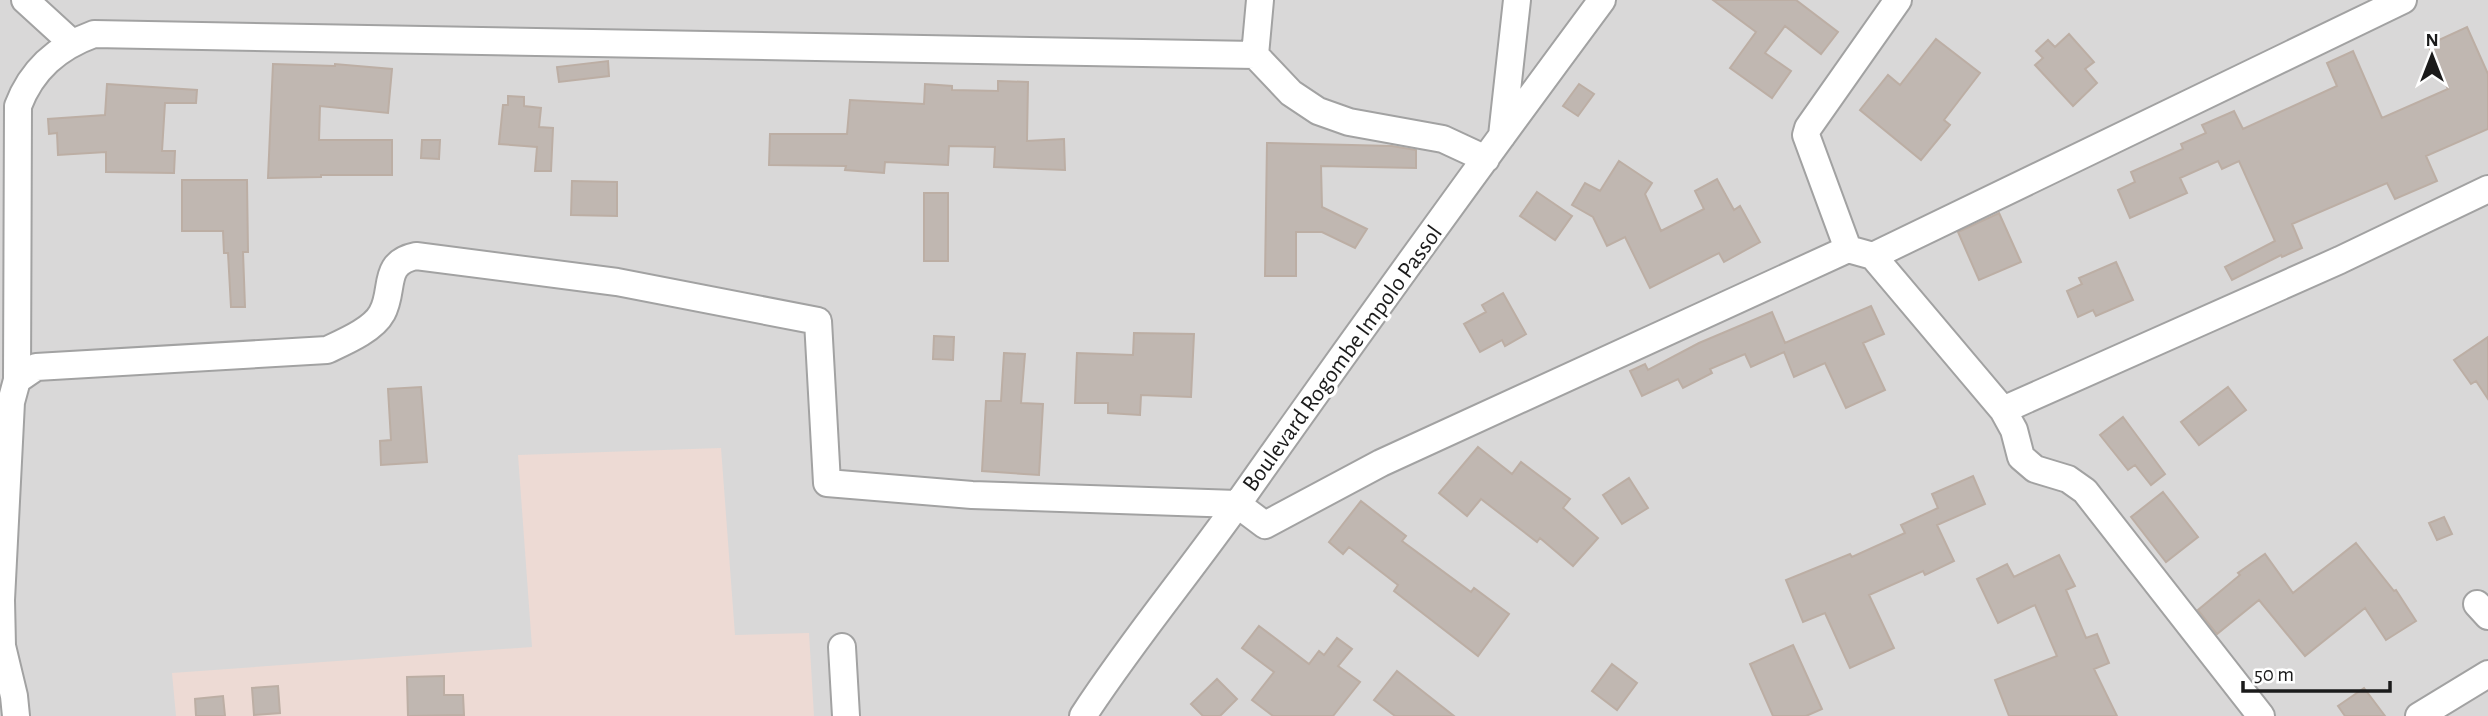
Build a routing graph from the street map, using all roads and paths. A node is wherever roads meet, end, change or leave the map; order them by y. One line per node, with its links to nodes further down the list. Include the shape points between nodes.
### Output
1 (25, 0): 7 (street)
2 (1260, 0): 8 (street)
3 (1517, 0): 9 (street)
4 (1602, 0): 9 (street, Boulevard Rogombe Impolo Passol)
5 (1898, 0): 12 (street, via 1806,135)
6 (2403, 0): 12 (street)
7 (71, 42): 8 (street, via 94,34); 13 (street, via 52,55 19,106)
8 (1255, 55): 10 (street, via 1291,93 1318,111 1349,122 1443,139)
9 (1502, 136): 10 (street, Boulevard Rogombe Impolo Passol)
10 (1486, 159): 15 (street, Boulevard Rogombe Impolo Passol)
11 (2488, 189): 14 (street)
12 (1861, 253): 14 (street); 15 (street, via 1381,463 1265,525)
13 (18, 380): 15 (street, via 36,367 327,350 356,337 382,314 393,268 415,256 617,282 818,321 827,483 972,495); 16 (street, via 11,402)
14 (2003, 410): 22 (street, via 2021,457 2035,469 2068,479 2085,491)
15 (1237, 504): 21 (street, Boulevard Rogombe Impolo Passol)
16 (1, 646): 19 (street)
17 (842, 647): 20 (street)
18 (2488, 674): 23 (street)
19 (16, 716)
20 (846, 716)
21 (1083, 716)
22 (2262, 716)
23 (2419, 716)

